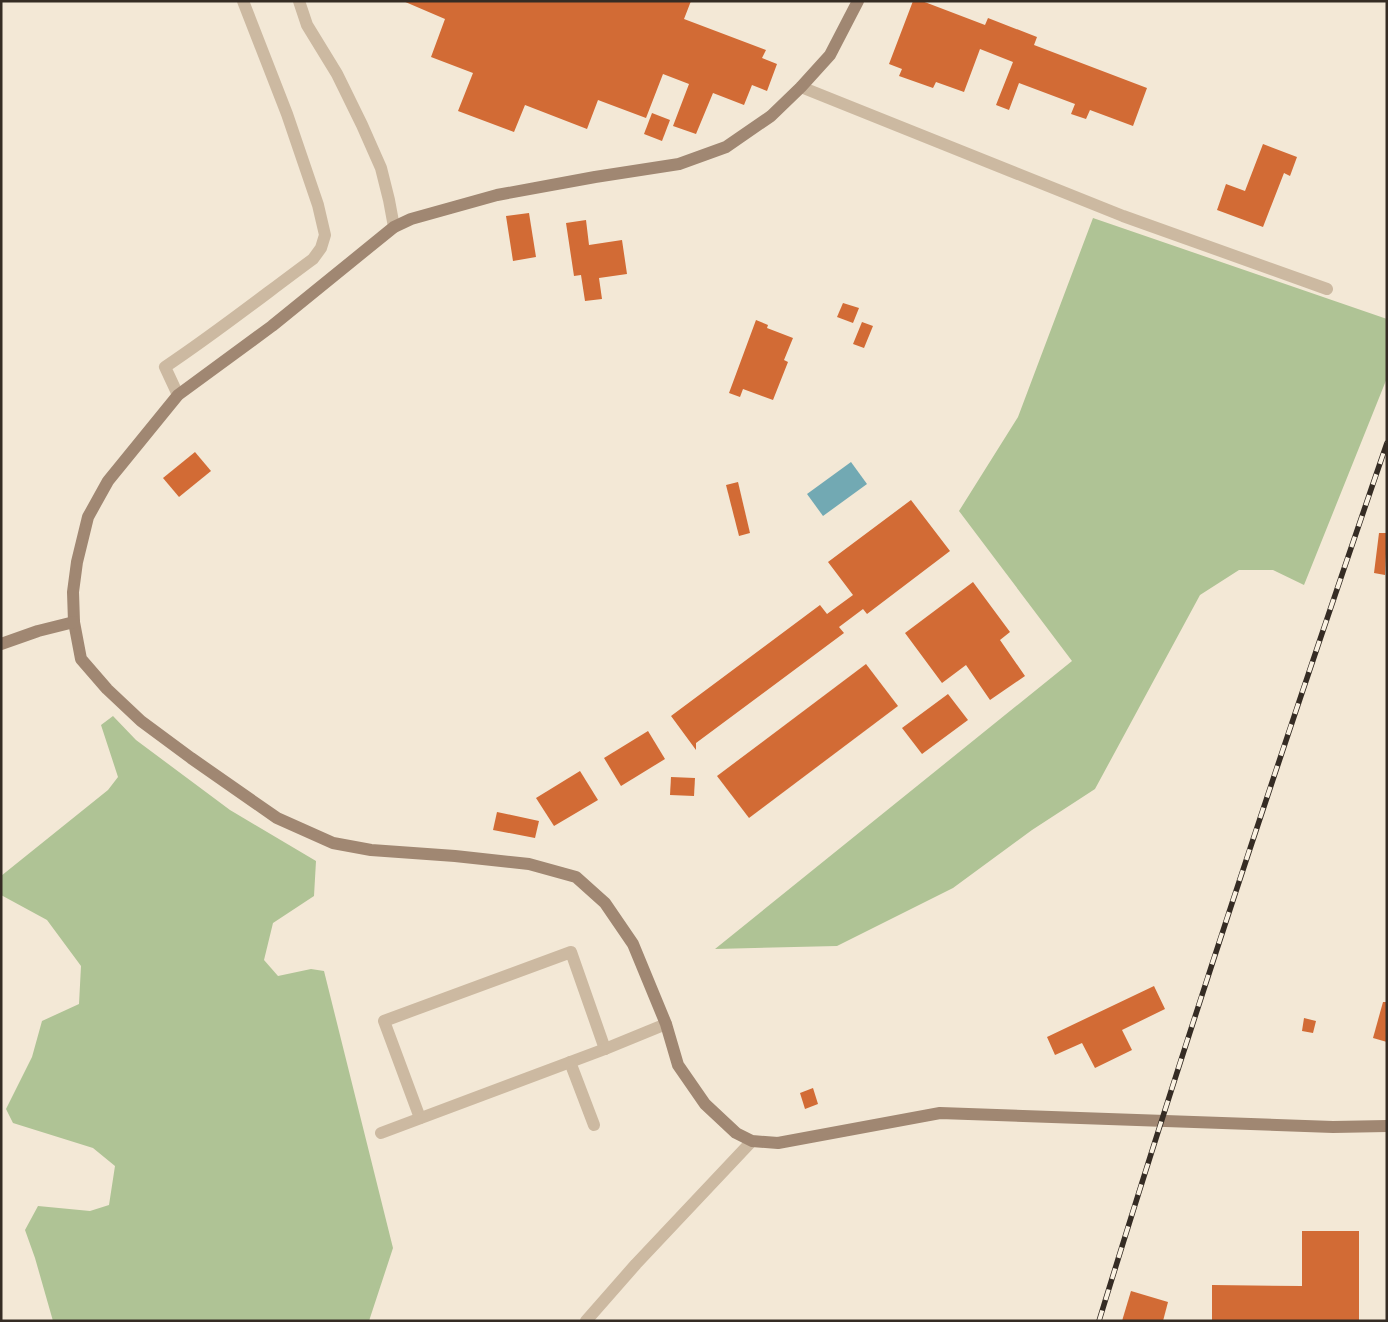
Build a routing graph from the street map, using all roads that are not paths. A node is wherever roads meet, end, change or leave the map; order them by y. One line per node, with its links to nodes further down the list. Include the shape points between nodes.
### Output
1 (243, 1): 7 (street, via 287,114 326,235 313,259 166,367)
2 (299, 1): 5 (street, via 307,25 337,74 381,168)
3 (858, 1): 4 (street, via 830,55)
4 (802, 87): 5 (street, via 771,116 726,147 679,164 497,195 410,219); 6 (street, via 1123,216)
5 (394, 227): 7 (street, via 272,326)
6 (1327, 289)
7 (178, 395): 8 (street, via 108,481 88,517 73,592)
8 (74, 622): 9 (street); 10 (street, via 81,660 107,689 141,721 277,818 333,843 372,850 529,864 576,877 605,903 633,944)
9 (1, 644)
10 (666, 1024): 11 (street); 17 (street, via 678,1065 705,1104 736,1133)
11 (605, 1049): 12 (street); 13 (street, via 570,952 384,1021)
12 (570, 1062): 13 (street); 14 (street)
13 (420, 1118): 16 (street)
14 (594, 1125)
15 (1387, 1126): 17 (street, via 1333,1127 940,1113 778,1143)
16 (381, 1133)
17 (752, 1141): 18 (street)
18 (586, 1321)

